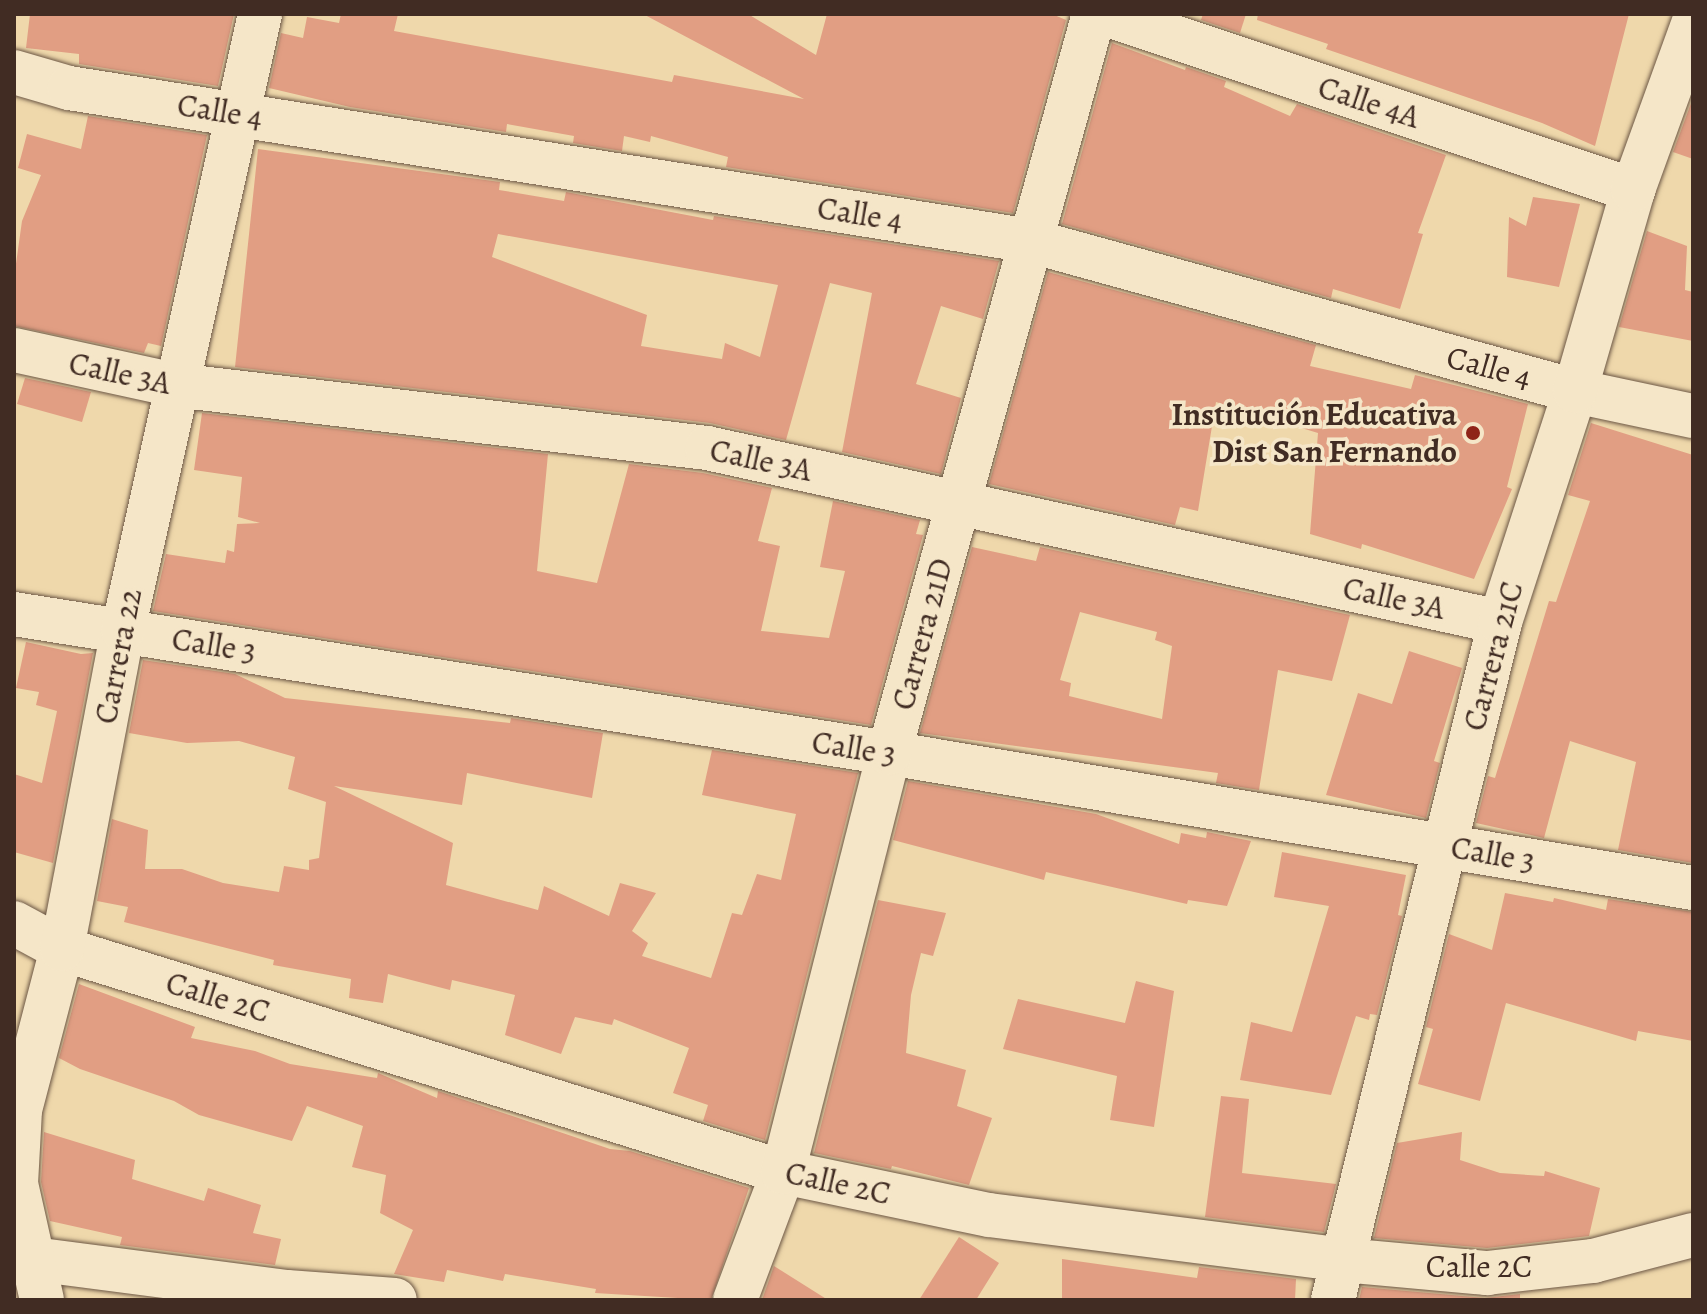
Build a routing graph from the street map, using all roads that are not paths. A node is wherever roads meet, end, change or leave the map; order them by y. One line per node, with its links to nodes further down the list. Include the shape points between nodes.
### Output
1 (260, 14): 6 (street, Carrera 22)
2 (1094, 14): 8 (street, Carrera 21D)
3 (1105, 14): 7 (street, Calle 4A)
4 (1693, 24): 7 (street, Carrera 21C)
5 (14, 72): 6 (street, Calle 4, via 69,88)
6 (241, 114): 8 (street, Calle 4); 10 (street, Carrera 22)
7 (1633, 190): 11 (street, Carrera 21C)
8 (1031, 241): 11 (street, Calle 4); 13 (street, Carrera 21D)
9 (14, 350): 10 (street, Calle 3A)
10 (175, 385): 13 (street, Calle 3A, via 707,448); 16 (street, Carrera 22)
11 (1575, 391): 12 (street, Calle 4); 15 (street, Carrera 21C)
12 (1693, 416)
13 (958, 502): 15 (street, Calle 3A); 17 (street, Carrera 21D)
14 (14, 614): 16 (street, Calle 3)
15 (1500, 622): 18 (street, Carrera 21C)
16 (123, 630): 17 (street, Calle 3); 21 (street, Carrera 22)
17 (889, 753): 18 (street, Calle 3); 22 (street, Carrera 21D)
18 (1443, 845): 19 (street, Calle 3); 25 (street, Carrera 21C)
19 (1693, 888)
20 (14, 923): 21 (street, Calle 2C)
21 (62, 949): 22 (street, Calle 2C); 24 (street, Carrera 22, via 20,1110 16,1184)
22 (783, 1172): 25 (street, Calle 2C); 27 (street, Carrera 21D)
23 (1693, 1235): 25 (street, Calle 2C, via 1593,1261 1487,1273)
24 (30, 1270): 26 (street)
25 (1338, 1280)
26 (395, 1300)
27 (735, 1300)

